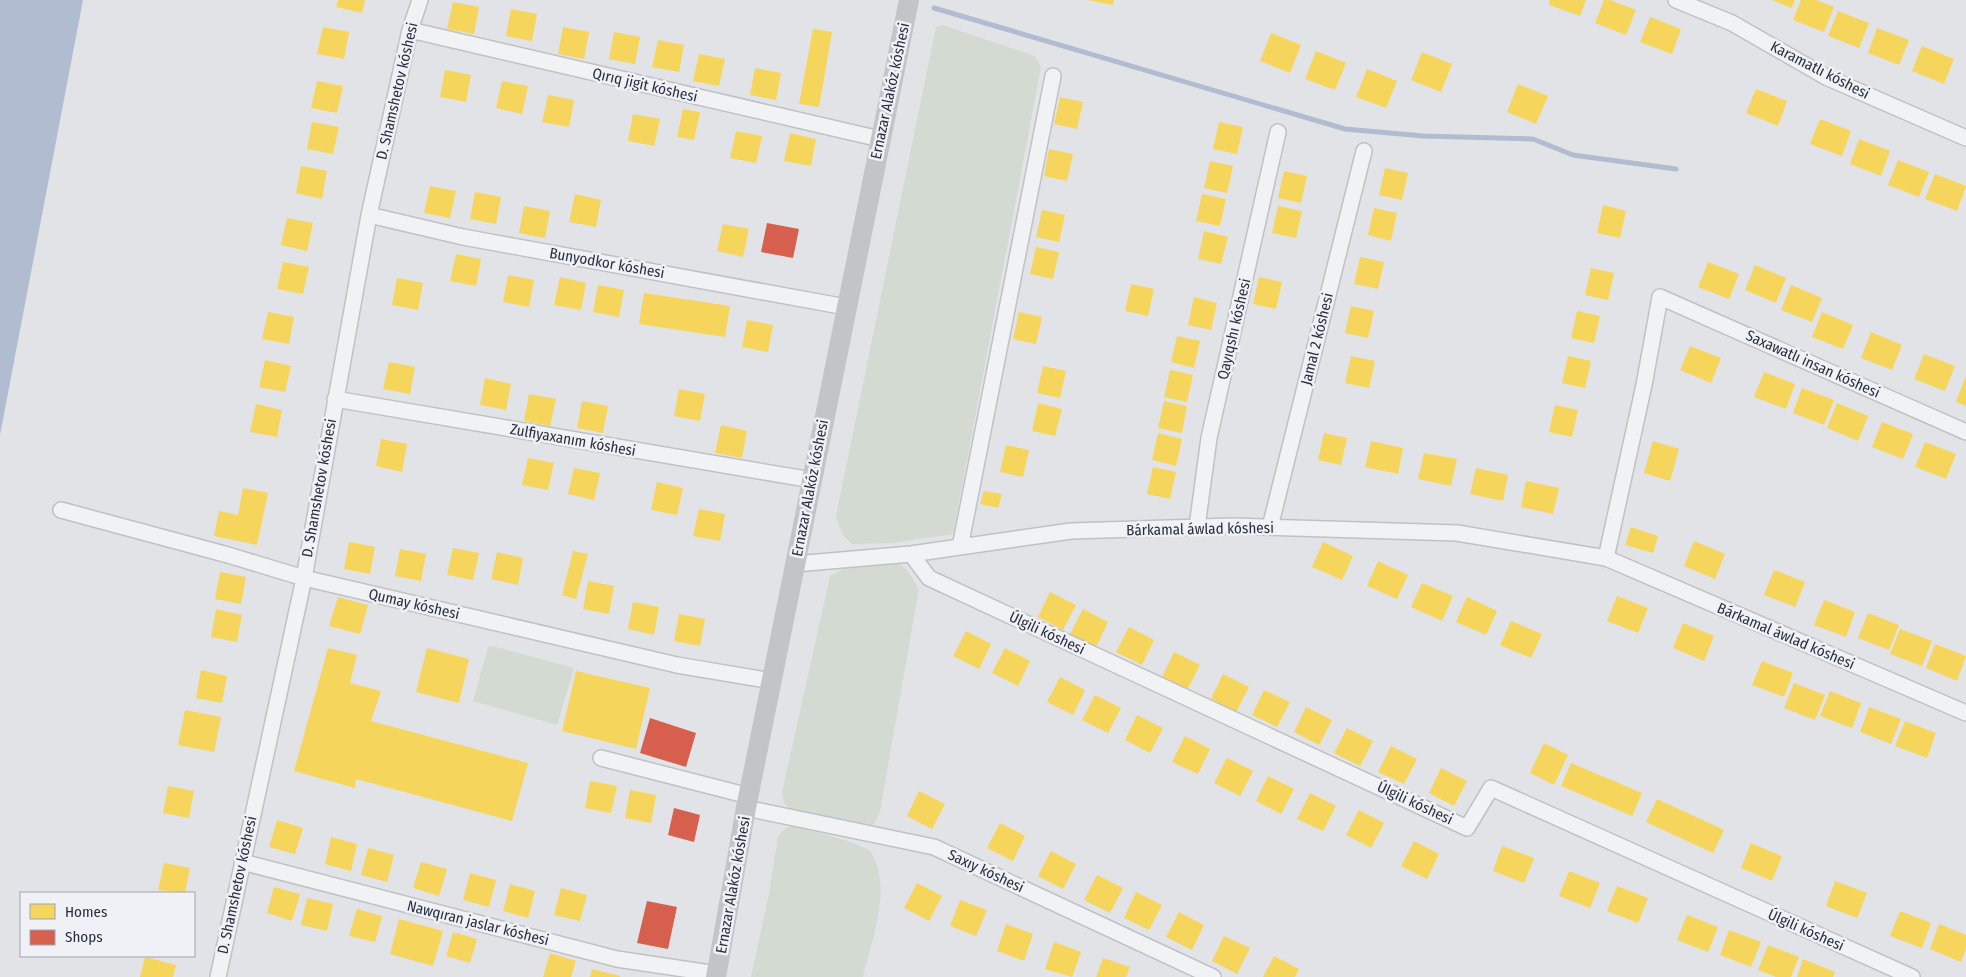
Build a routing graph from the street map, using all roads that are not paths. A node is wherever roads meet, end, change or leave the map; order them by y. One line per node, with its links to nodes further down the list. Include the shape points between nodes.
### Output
1 (420, 0): 4 (street, D. Shamshetov kóshesi)
2 (909, 0): 8 (main road, Ernazar Alakóz kóshesi)
3 (1676, 0): 7 (street, Karamatlı kóshesi, via 1732,23 1826,77)
4 (410, 30): 8 (street, Qırıq jigit kóshesi); 10 (street, D. Shamshetov kóshesi)
5 (1053, 76): 18 (street)
6 (1278, 132): 16 (street, Qayıqshı kóshesi, via 1209,438)
7 (1966, 138)
8 (880, 139): 11 (main road, Ernazar Alakóz kóshesi)
9 (1364, 151): 17 (street, Jamal 2 kóshesi)
10 (369, 214): 11 (street, Bunyodkor kóshesi, via 463,237); 12 (street, D. Shamshetov kóshesi)
11 (846, 307): 14 (main road, Ernazar Alakóz kóshesi)
12 (335, 399): 14 (street, Zulfiyaxanım kóshesi); 22 (street, D. Shamshetov kóshesi)
13 (1966, 432): 20 (street, Saxawatlı insan kóshesi, via 1660,297)
14 (812, 480): 21 (main road, Ernazar Alakóz kóshesi)
15 (61, 510): 22 (street, Qumay kóshesi)
16 (1197, 527): 17 (street, Bárkamal áwlad kóshesi); 18 (street, Bárkamal áwlad kóshesi, via 1071,531)
17 (1270, 527): 20 (street, Bárkamal áwlad kóshesi, via 1457,533)
18 (960, 547): 19 (street, Bárkamal áwlad kóshesi)
19 (911, 554): 21 (street, Bárkamal áwlad kóshesi); 31 (street, Úlgili kóshesi, via 929,578 1467,828 1491,788)
20 (1606, 558): 24 (street, Bárkamal áwlad kóshesi)
21 (795, 564): 23 (main road, Ernazar Alakóz kóshesi)
22 (304, 578): 23 (street, Qumay kóshesi, via 677,665); 27 (street, D. Shamshetov kóshesi)
23 (772, 681): 26 (main road, Ernazar Alakóz kóshesi)
24 (1966, 713)
25 (601, 758): 26 (street, Saxıy kóshesi)
26 (748, 802): 28 (main road, Ernazar Alakóz kóshesi); 30 (street, Saxıy kóshesi, via 934,847)
27 (242, 862): 28 (street, Nawqıran jaslar kóshesi, via 617,959); 29 (street, D. Shamshetov kóshesi)
28 (717, 975)
29 (218, 977)
30 (1213, 977)
31 (1912, 977)

